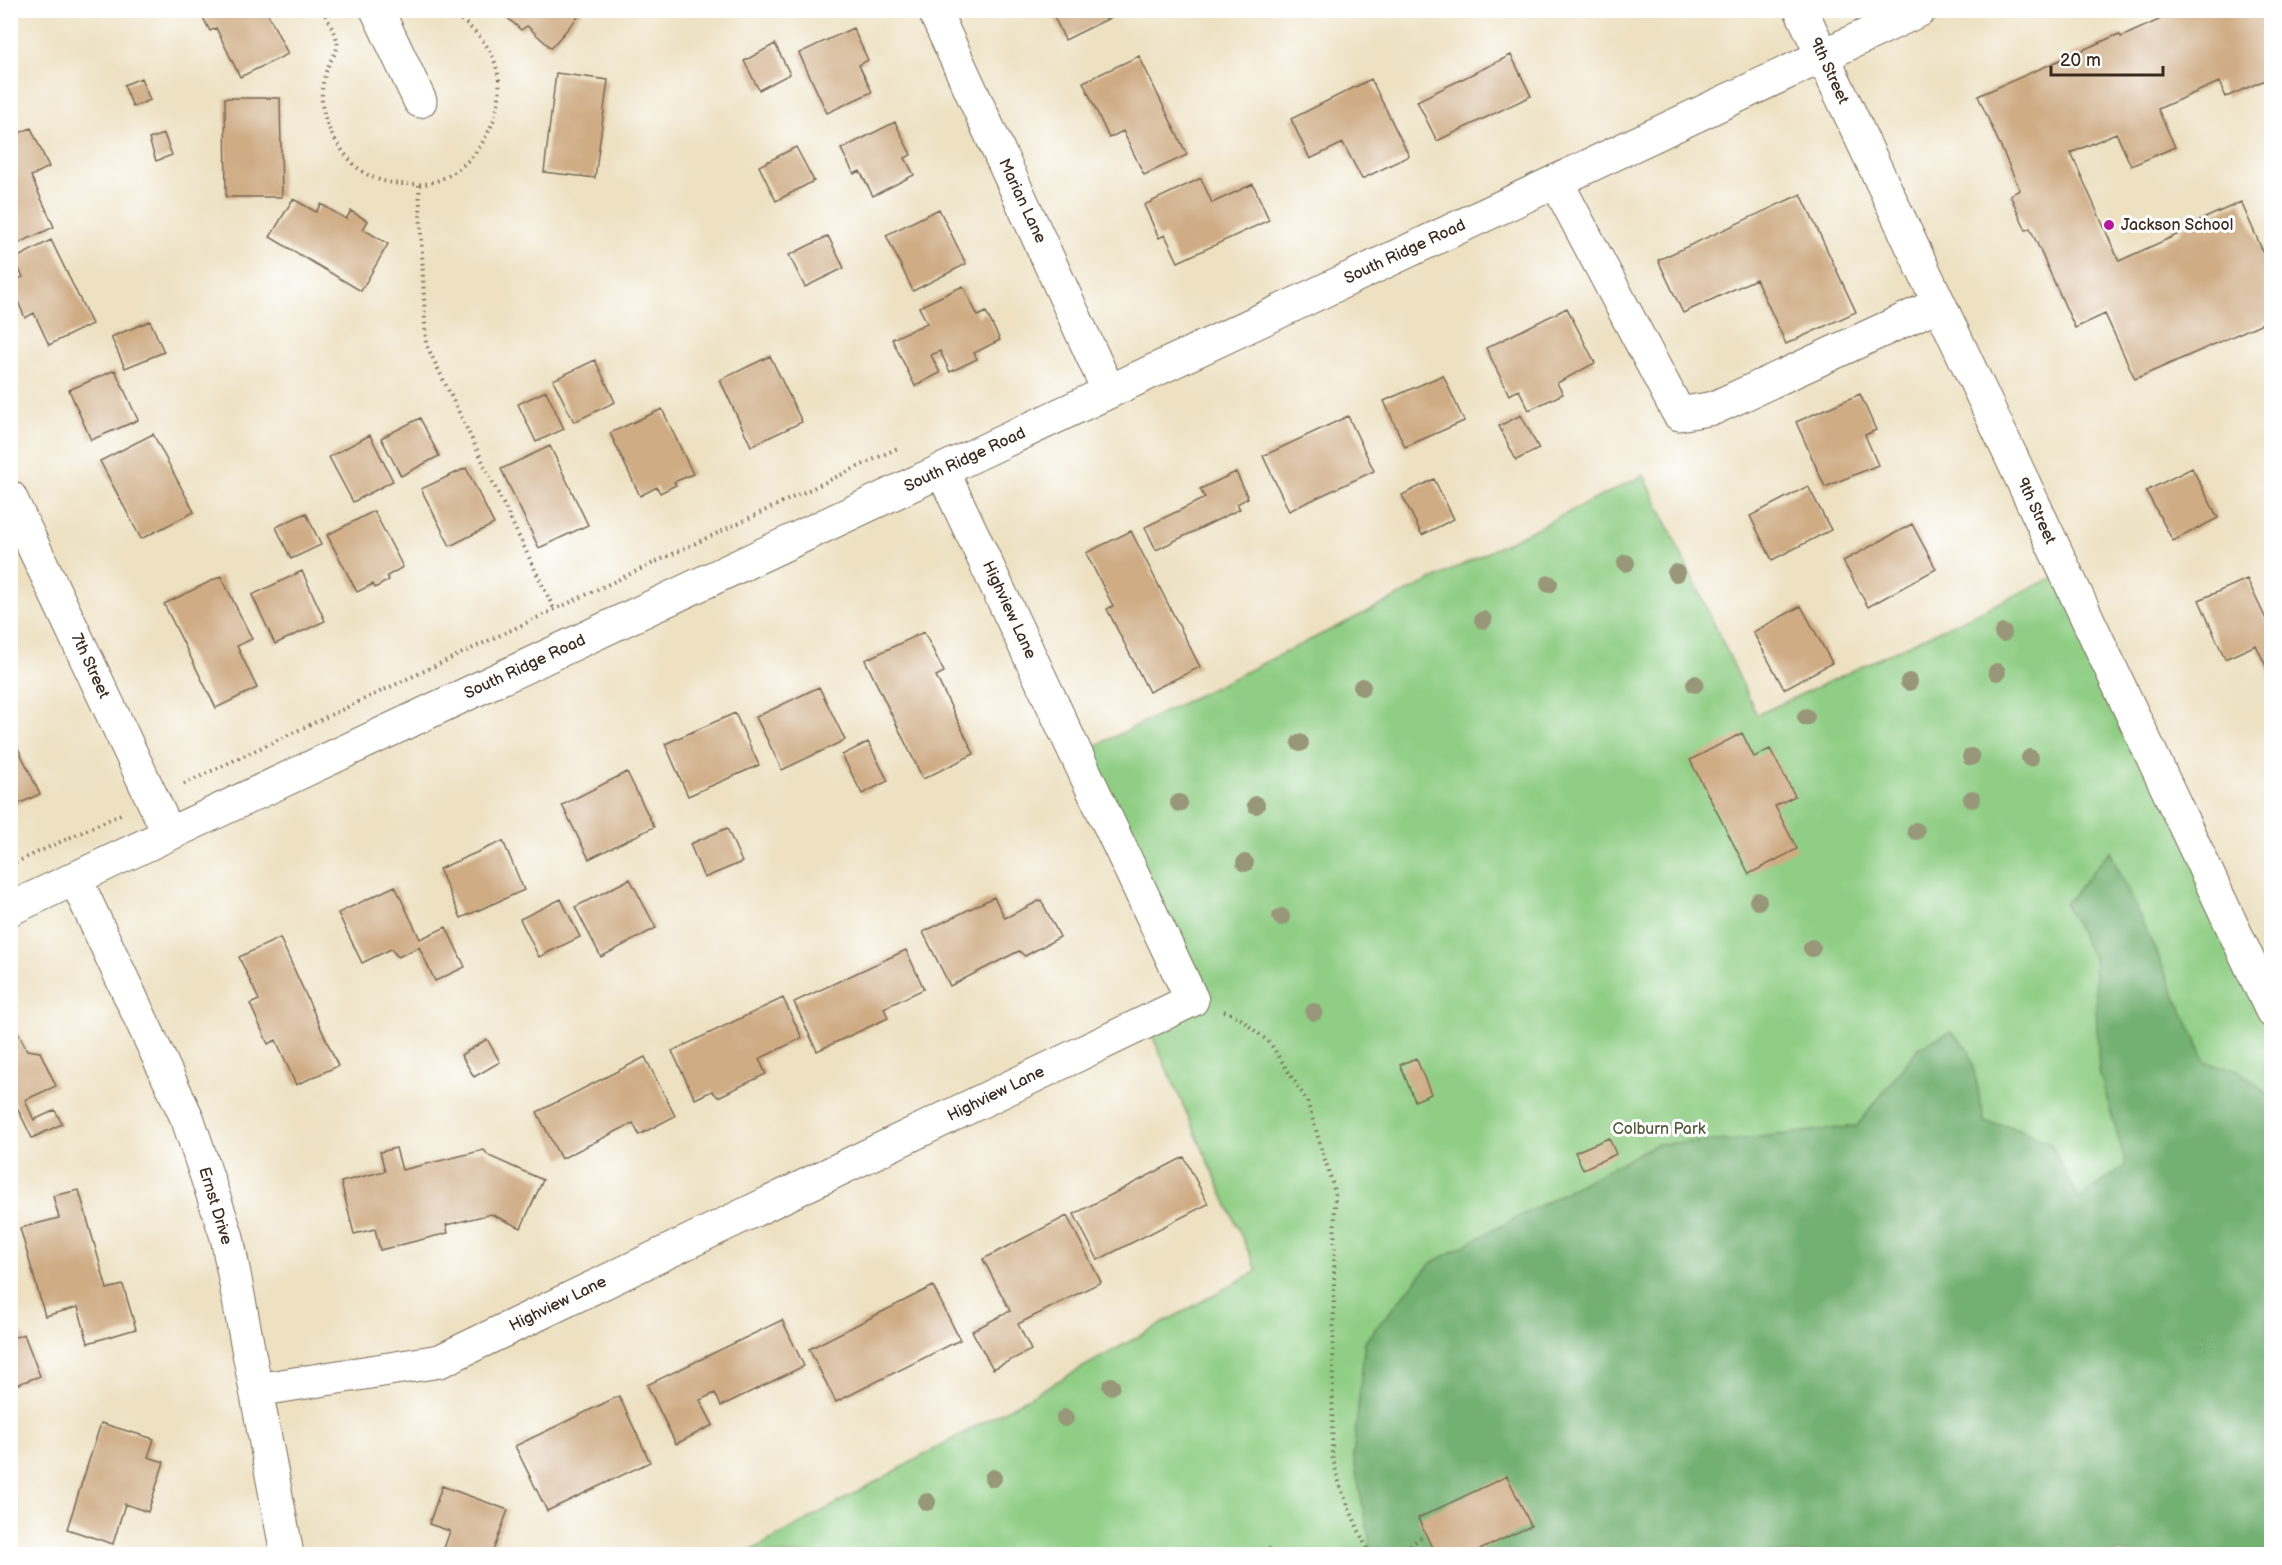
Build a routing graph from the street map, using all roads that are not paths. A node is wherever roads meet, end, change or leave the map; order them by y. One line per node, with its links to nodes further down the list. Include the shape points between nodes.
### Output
1 (377, 10): 6 (street)
2 (934, 10): 9 (street, Marian Lane)
3 (1801, 10): 5 (street, 9th Street)
4 (1920, 10): 5 (street, South Ridge Road)
5 (1822, 56): 7 (street, South Ridge Road); 8 (street, 9th Street)
6 (420, 101)
7 (1556, 181): 8 (street, via 1679,414 1714,408); 9 (street, South Ridge Road)
8 (1939, 304): 15 (street, 9th Street)
9 (1109, 392): 10 (street, South Ridge Road)
10 (942, 470): 12 (street, South Ridge Road); 16 (street, Highview Lane, via 1192,999 440,1361)
11 (10, 498): 12 (street, 7th Street)
12 (169, 834): 13 (street, South Ridge Road)
13 (75, 878): 14 (street, South Ridge Road); 16 (street, Ernst Drive, via 188,1120 227,1237)
14 (10, 909)
15 (2271, 1011)
16 (256, 1390): 17 (street, Ernst Drive)
17 (287, 1554)

